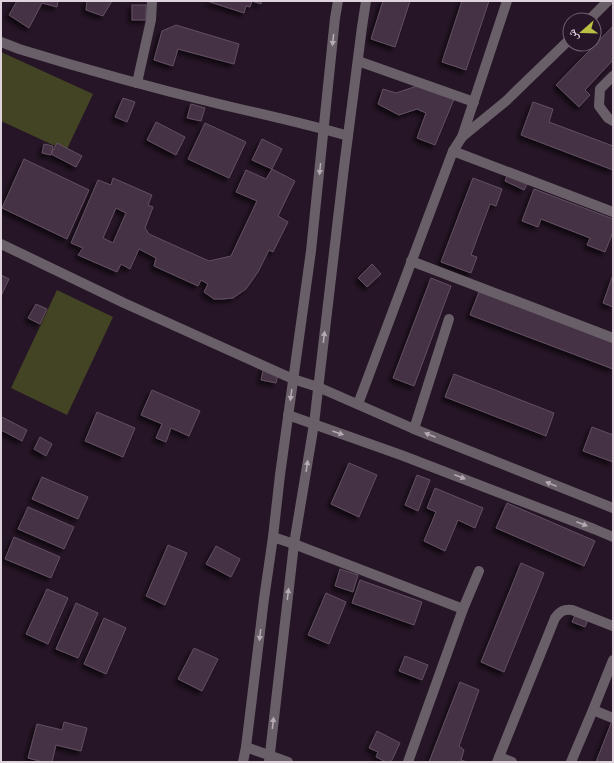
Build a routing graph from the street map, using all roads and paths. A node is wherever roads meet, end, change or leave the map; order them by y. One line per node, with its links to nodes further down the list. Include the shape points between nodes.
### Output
1 (152, 1): 11 (street, via 151,20)
2 (338, 1): 14 (street, one-way to 14)
3 (366, 1): 9 (street)
4 (507, 1): 12 (street)
5 (608, 1): 6 (street)
6 (597, 12)
7 (1, 42): 11 (street)
8 (562, 47): 16 (street, via 506,101)
9 (358, 61): 12 (street); 15 (street)
10 (613, 76): 13 (street, via 600,89 599,106)
11 (137, 83): 14 (street)
12 (474, 102): 16 (street)
13 (613, 121)
14 (324, 129): 15 (street); 23 (street, one-way to 23, via 311,251)
15 (348, 136): 24 (street, one-way to 15)
16 (462, 137): 17 (street)
17 (453, 151): 18 (street); 20 (street)
18 (613, 212)
19 (1, 244): 23 (street, via 124,303)
20 (412, 261): 22 (street); 25 (street)
21 (449, 318): 28 (street)
22 (613, 338)
23 (293, 378): 24 (street); 26 (street, one-way to 26)
24 (318, 387): 25 (street); 27 (street)
25 (358, 404): 28 (street)
26 (288, 415): 27 (street); 30 (street)
27 (314, 424): 31 (street, one-way to 31); 32 (street, one-way to 27)
28 (414, 429): 29 (street, one-way to 28)
29 (613, 508)
30 (273, 537): 32 (street); 39 (street, one-way to 39)
31 (613, 537)
32 (294, 544): 34 (street); 40 (street, one-way to 32)
33 (479, 571): 34 (street)
34 (463, 609): 44 (street)
35 (613, 626): 41 (street, via 572,610 565,609 559,612)
36 (613, 660): 37 (street)
37 (593, 710): 38 (street); 46 (street)
38 (613, 718)
39 (246, 747): 40 (street); 42 (street)
40 (269, 759): 43 (street)
41 (498, 759): 45 (street)
42 (243, 762)
43 (288, 762)
44 (408, 762)
45 (512, 762)
46 (571, 762)

